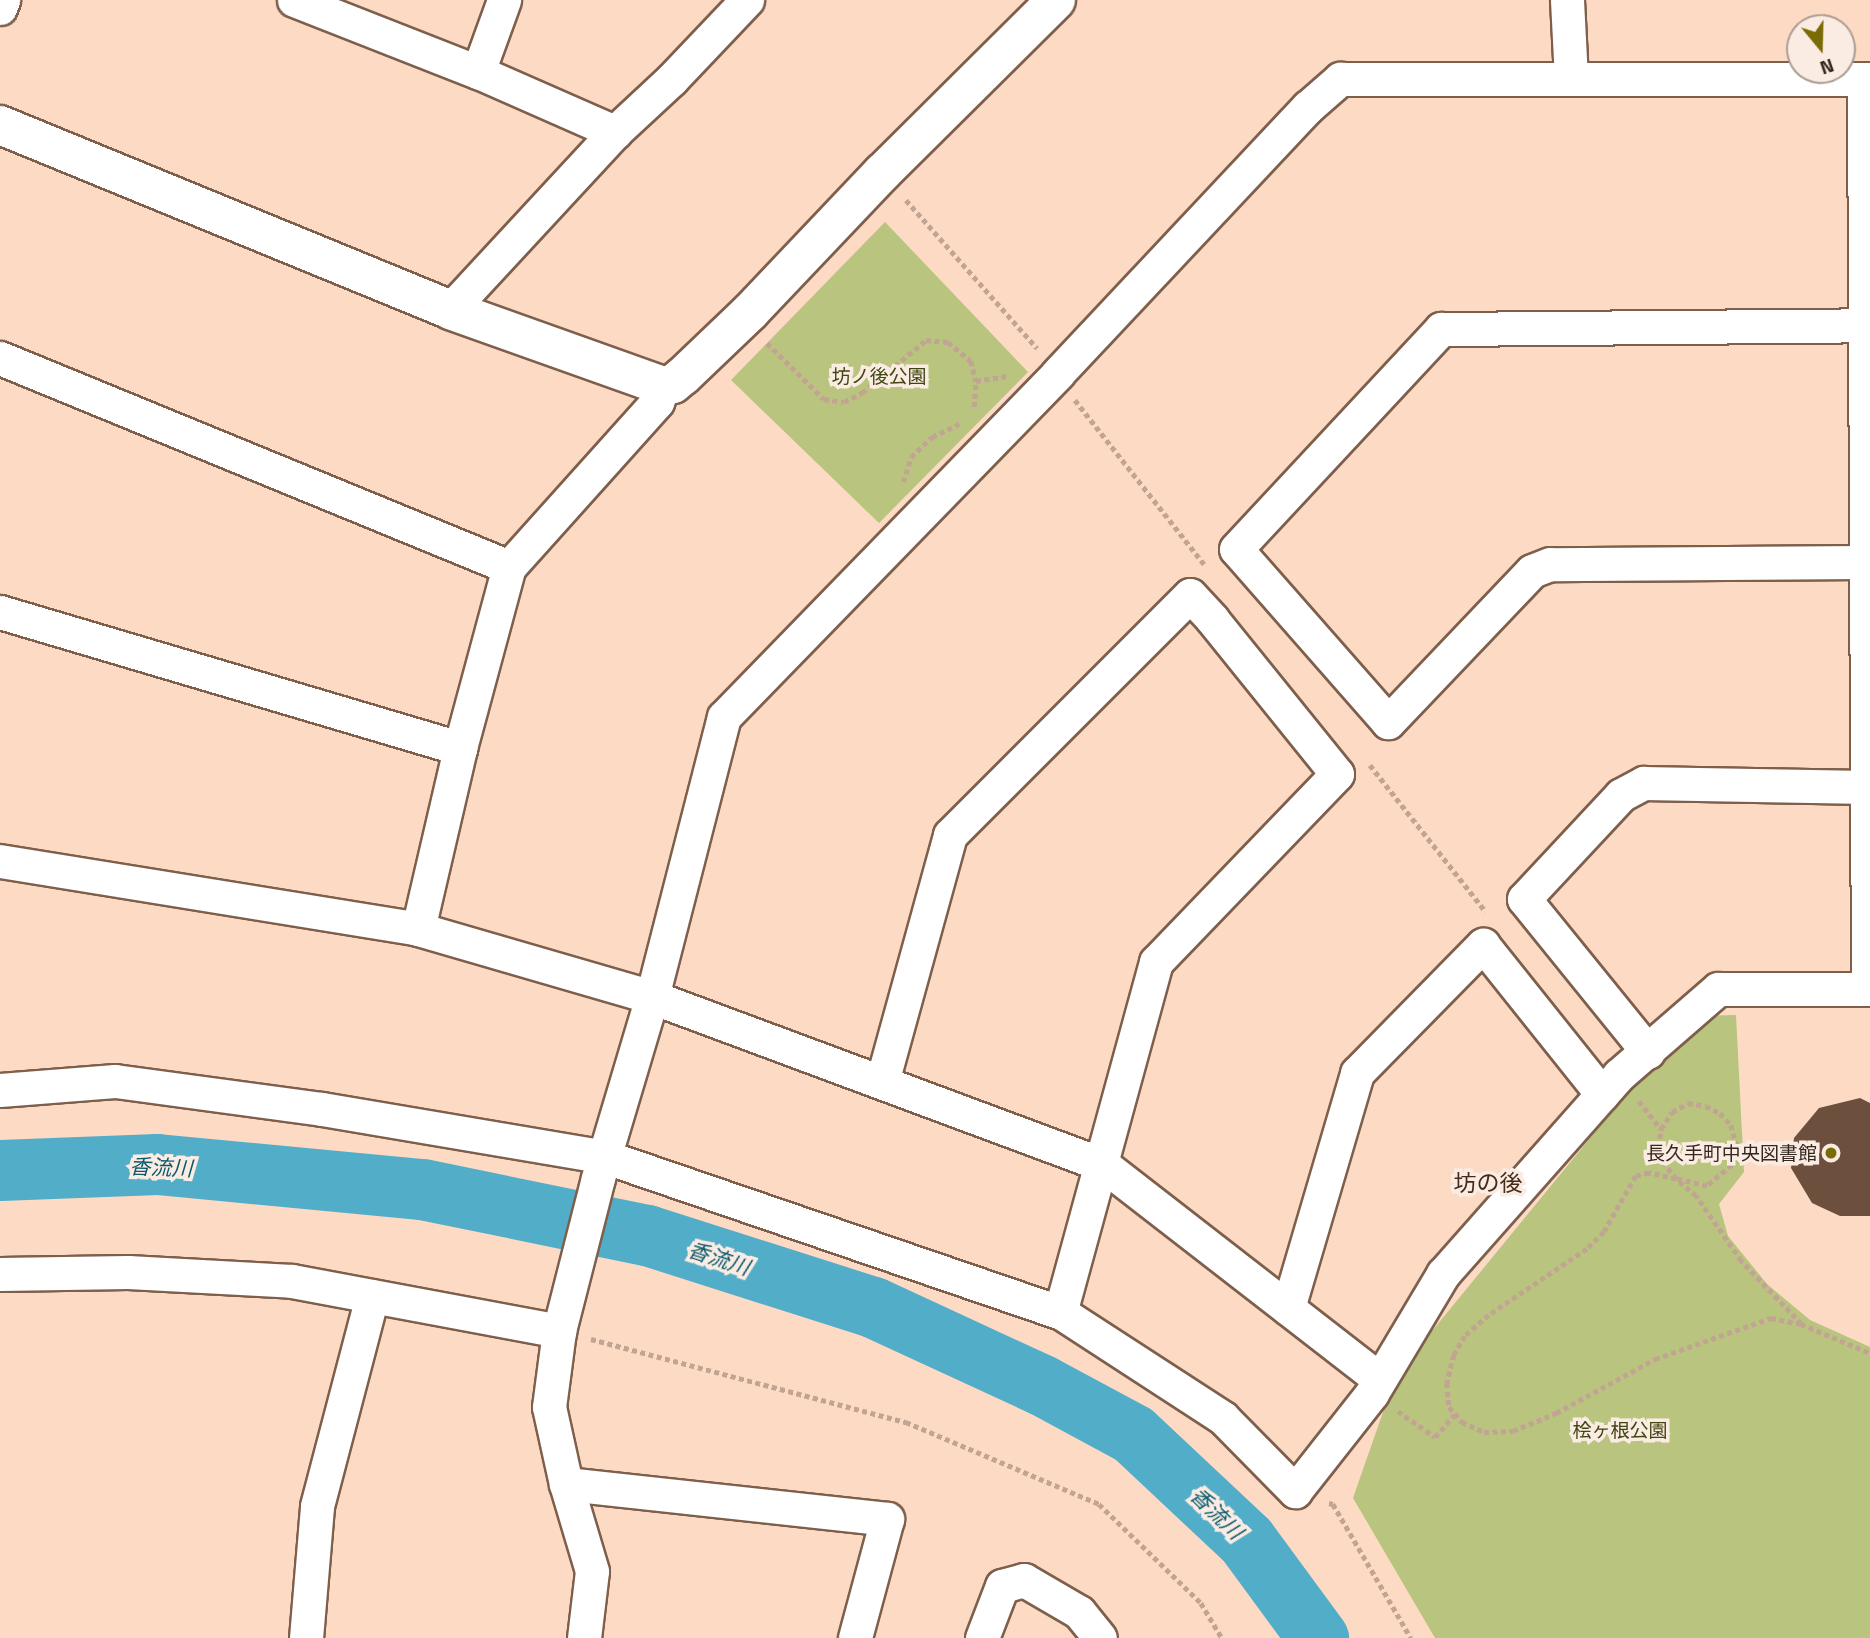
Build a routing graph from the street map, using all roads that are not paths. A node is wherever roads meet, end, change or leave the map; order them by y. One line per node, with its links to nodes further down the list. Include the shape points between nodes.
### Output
1 (3, 0): 7 (street)
2 (294, 0): 8 (street)
3 (504, 0): 8 (street)
4 (747, 0): 12 (street)
5 (1056, 0): 16 (street, via 750,312 683,376)
6 (1567, 0): 9 (street)
7 (0, 8)
8 (478, 72): 12 (street)
9 (1571, 78): 10 (street); 25 (street, via 1340,79 1308,107 724,718)
10 (1867, 79): 14 (street)
11 (0, 125): 13 (street)
12 (615, 132): 13 (street)
13 (450, 310): 16 (street)
14 (1865, 325): 17 (street); 17 (street, via 1441,329 1236,549 1388,722 1532,571 1550,564)
15 (0, 358): 18 (street)
16 (663, 386): 18 (street, via 657,402)
17 (1864, 562): 21 (street)
18 (509, 567): 20 (street)
19 (0, 612): 20 (street)
20 (460, 748): 23 (street)
21 (1865, 786): 24 (street); 26 (street, via 1644,783 1620,795 1524,900)
22 (0, 861): 23 (street)
23 (418, 929): 25 (street)
24 (1869, 989): 26 (street, via 1718,989)
25 (652, 997): 27 (street); 31 (street)
26 (1648, 1052): 29 (street)
27 (882, 1082): 30 (street); 30 (street, via 950,835 1190,595 1337,774 1156,962)
28 (0, 1090): 31 (street, via 115,1081 322,1109)
29 (1602, 1094): 34 (street, via 1483,945 1357,1073); 37 (street, via 1443,1274)
30 (1102, 1164): 34 (street); 35 (street)
31 (602, 1167): 35 (street); 36 (street)
32 (0, 1274): 33 (street, via 128,1272 265,1279)
33 (372, 1296): 36 (street); 39 (street, via 317,1506)
34 (1288, 1308): 37 (street)
35 (1060, 1311): 37 (street, via 1223,1418 1295,1491)
36 (562, 1318): 38 (street, via 549,1407)
37 (1375, 1386)
38 (566, 1484): 40 (street, via 592,1571); 41 (street, via 887,1519)
39 (306, 1638)
40 (583, 1638)
41 (855, 1638)
42 (982, 1638): 43 (street, via 1002,1586 1024,1580 1079,1612)
43 (1100, 1638)

